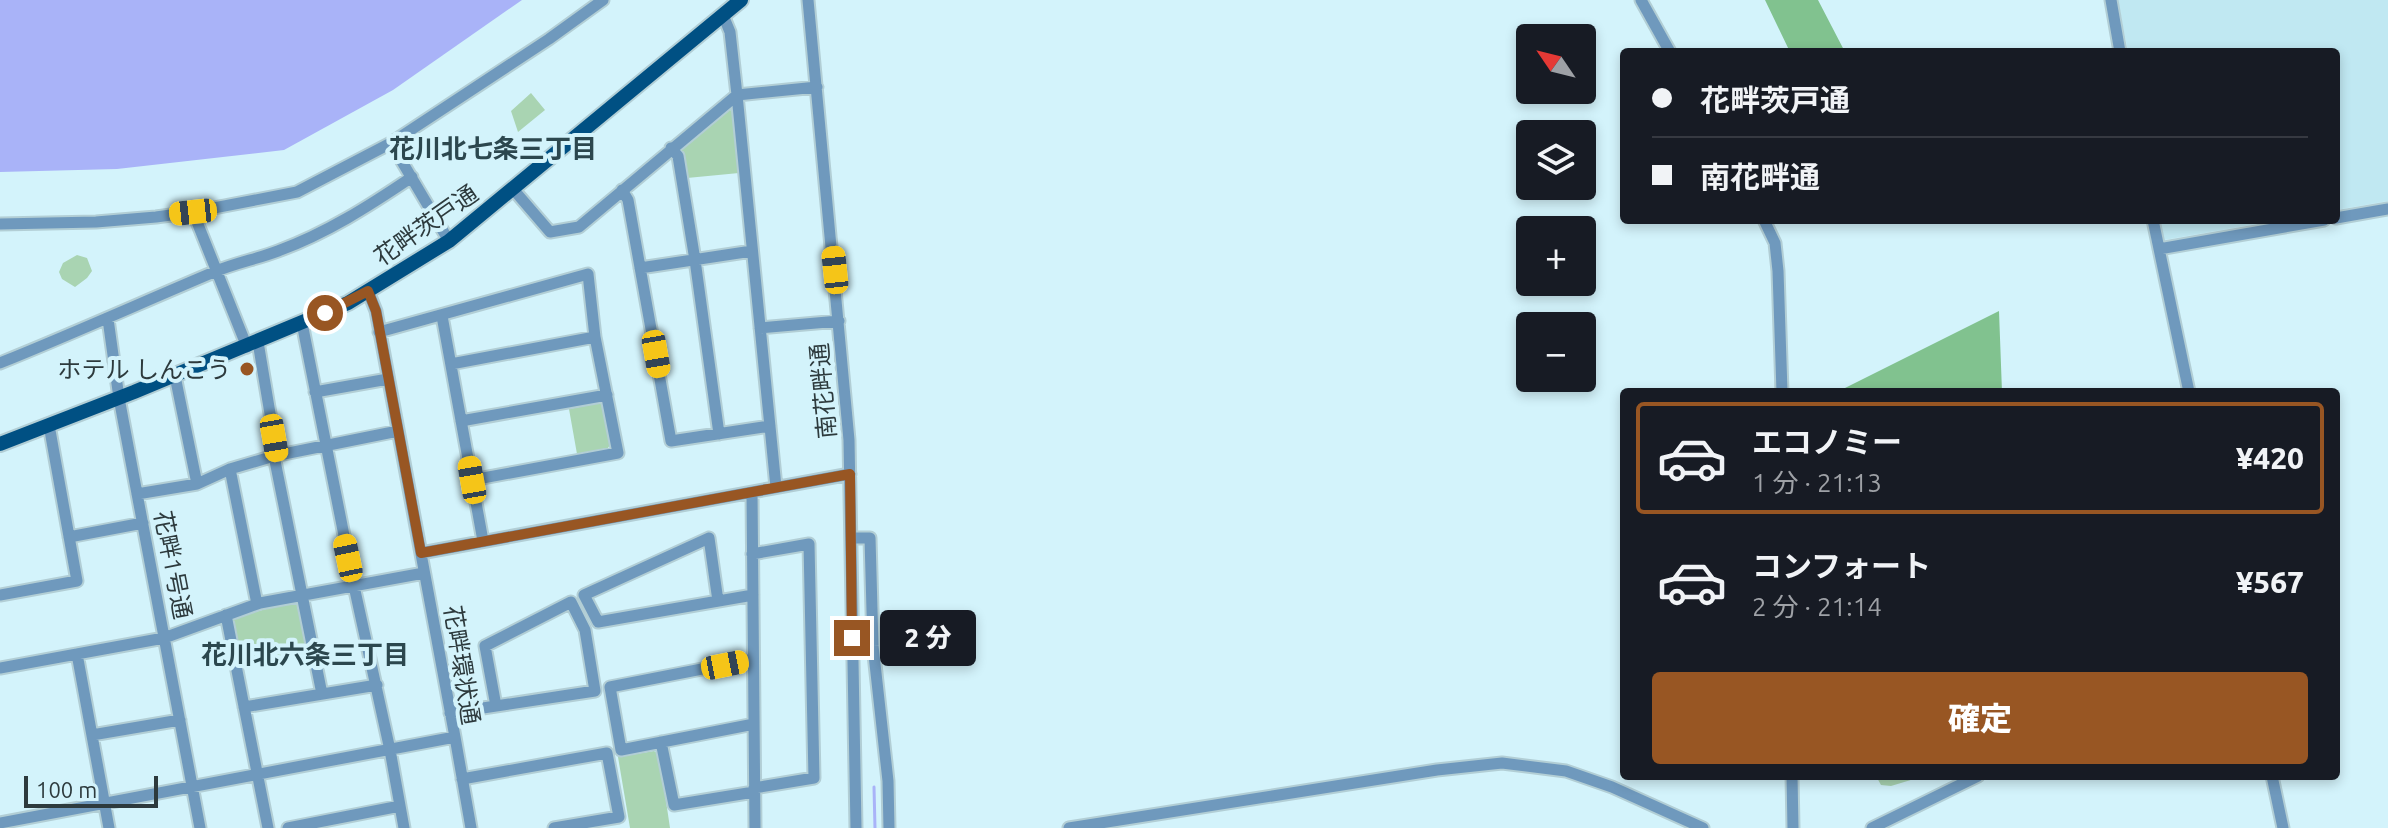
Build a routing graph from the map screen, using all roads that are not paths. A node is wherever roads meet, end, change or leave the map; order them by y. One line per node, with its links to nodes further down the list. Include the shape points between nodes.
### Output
1 (603, 0): 11 (street)
2 (741, 0): 6 (main road, 花畔茨戸通)
3 (808, 0): 9 (street, 南花畔通)
4 (1641, 0): 7 (street)
5 (2111, 0): 8 (street)
6 (723, 9): 10 (street); 14 (main road, 花畔茨戸通)
7 (1668, 48)
8 (2119, 48)
9 (817, 87): 10 (street); 32 (street, 南花畔通)
10 (737, 95): 12 (street); 25 (street)
11 (391, 143): 13 (street); 17 (street, via 297,192)
12 (671, 148): 15 (street); 26 (street, via 678,156)
13 (412, 177): 23 (street); 28 (street, via 332,227 278,252)
14 (513, 189): 15 (street, via 550,232 579,227); 23 (main road, 花畔茨戸通)
15 (622, 190): 27 (street)
16 (2388, 209): 18 (street)
17 (193, 212): 19 (street); 28 (street)
18 (2340, 217)
19 (0, 224)
20 (1766, 224): 42 (street, via 1775,243 1778,271)
21 (2154, 224): 24 (street)
22 (2301, 224): 24 (street)
23 (449, 241): 29 (main road, 花畔茨戸通)
24 (2159, 249): 43 (street)
25 (752, 251): 26 (street); 34 (street)
26 (695, 260): 27 (street); 51 (street)
27 (640, 268): 51 (street, via 671,441)
28 (217, 270): 31 (street); 37 (street)
29 (368, 291): 33 (main road, 花畔茨戸通); 35 (street, 花畔環状通)
30 (442, 316): 35 (street); 36 (street, via 588,274); 39 (street)
31 (108, 319): 38 (street); 46 (street, 花畔1号通)
32 (839, 321): 34 (street); 56 (street, 南花畔通)
33 (302, 323): 37 (main road, 花畔茨戸通); 44 (street)
34 (760, 328): 49 (street)
35 (379, 332): 41 (street, 花畔環状通)
36 (595, 337): 39 (street); 45 (street)
37 (252, 344): 40 (main road, 花畔茨戸通); 54 (street)
38 (0, 363)
39 (451, 364): 47 (street)
40 (175, 376): 46 (main road, 花畔茨戸通); 58 (street)
41 (388, 379): 44 (street); 50 (street, 花畔環状通)
42 (1782, 388)
43 (2188, 388)
44 (315, 392): 53 (street)
45 (607, 395): 47 (street); 57 (street, via 618,453)
46 (119, 398): 48 (main road, 花畔茨戸通); 61 (street, 花畔1号通)
47 (461, 421): 57 (street)
48 (49, 425): 52 (main road, 花畔茨戸通); 63 (street)
49 (770, 426): 51 (street); 59 (street)
50 (398, 431): 53 (street); 66 (street, 花畔環状通)
51 (719, 434)
52 (0, 444)
53 (325, 445): 54 (street); 69 (street)
54 (276, 456): 55 (street); 71 (street)
55 (230, 469): 58 (street); 74 (street)
56 (850, 474): 59 (street); 64 (street, 南花畔通)
57 (472, 480): 65 (street)
58 (197, 484): 61 (street)
59 (776, 487): 60 (street)
60 (752, 492): 65 (street); 67 (street)
61 (137, 494): 62 (street, 花畔1号通)
62 (143, 523): 63 (street); 76 (street, 花畔1号通)
63 (69, 537): 70 (street, via 77,581)
64 (851, 538): 110 (street, 南花畔通); 111 (street, via 870,538 873,646)
65 (483, 541): 66 (street)
66 (421, 553): 68 (street, 花畔環状通)
67 (752, 554): 72 (street); 97 (street, via 809,544 814,778)
68 (424, 573): 69 (street); 84 (street, 花畔環状通)
69 (354, 586): 71 (street); 80 (street)
70 (0, 595)
71 (303, 595): 74 (street); 81 (street)
72 (753, 595): 73 (street); 78 (street)
73 (718, 601): 73 (street, via 598,622 584,595 709,538)
74 (257, 604): 75 (street)
75 (226, 615): 76 (street); 83 (street)
76 (164, 638): 77 (street); 85 (street, 花畔1号通)
77 (77, 654): 79 (street); 87 (street)
78 (753, 659): 86 (street); 89 (street, via 610,687 621,750)
79 (0, 668)
80 (377, 685): 81 (street); 90 (street)
81 (322, 694): 83 (street)
82 (496, 706): 82 (street, via 595,691 585,630 571,602 485,646); 84 (street)
83 (244, 707): 91 (street)
84 (450, 713): 88 (street, 花畔環状通)
85 (180, 720): 87 (street); 96 (street, 花畔1号通)
86 (754, 724): 89 (street); 97 (street)
87 (92, 735): 98 (street)
88 (455, 737): 90 (street, 花畔環状通); 92 (street)
89 (661, 742): 97 (street, via 674,805)
90 (390, 750): 91 (street, 花畔環状通); 99 (street)
91 (257, 775): 96 (street, 花畔環状通); 104 (street)
92 (462, 779): 107 (street); 108 (street, via 607,753 619,817)
93 (1792, 780): 114 (street)
94 (1970, 780): 115 (street)
95 (2273, 780): 116 (street)
96 (192, 787): 98 (street, 花畔環状通); 103 (street, 花畔1号通)
97 (754, 790): 109 (street)
98 (105, 803): 101 (street, 花畔環状通); 102 (street)
99 (400, 806): 105 (street); 106 (street)
100 (0, 823): 101 (street, 花畔環状通)
101 (16, 824)
102 (109, 828)
103 (200, 828)
104 (268, 828)
105 (288, 828)
106 (404, 828)
107 (471, 828)
108 (554, 828)
109 (755, 828)
110 (856, 828)
111 (889, 828)
112 (1069, 828): 113 (street, via 1502,763 1566,771)
113 (1703, 828)
114 (1793, 828)
115 (1872, 828)
116 (2283, 828)

